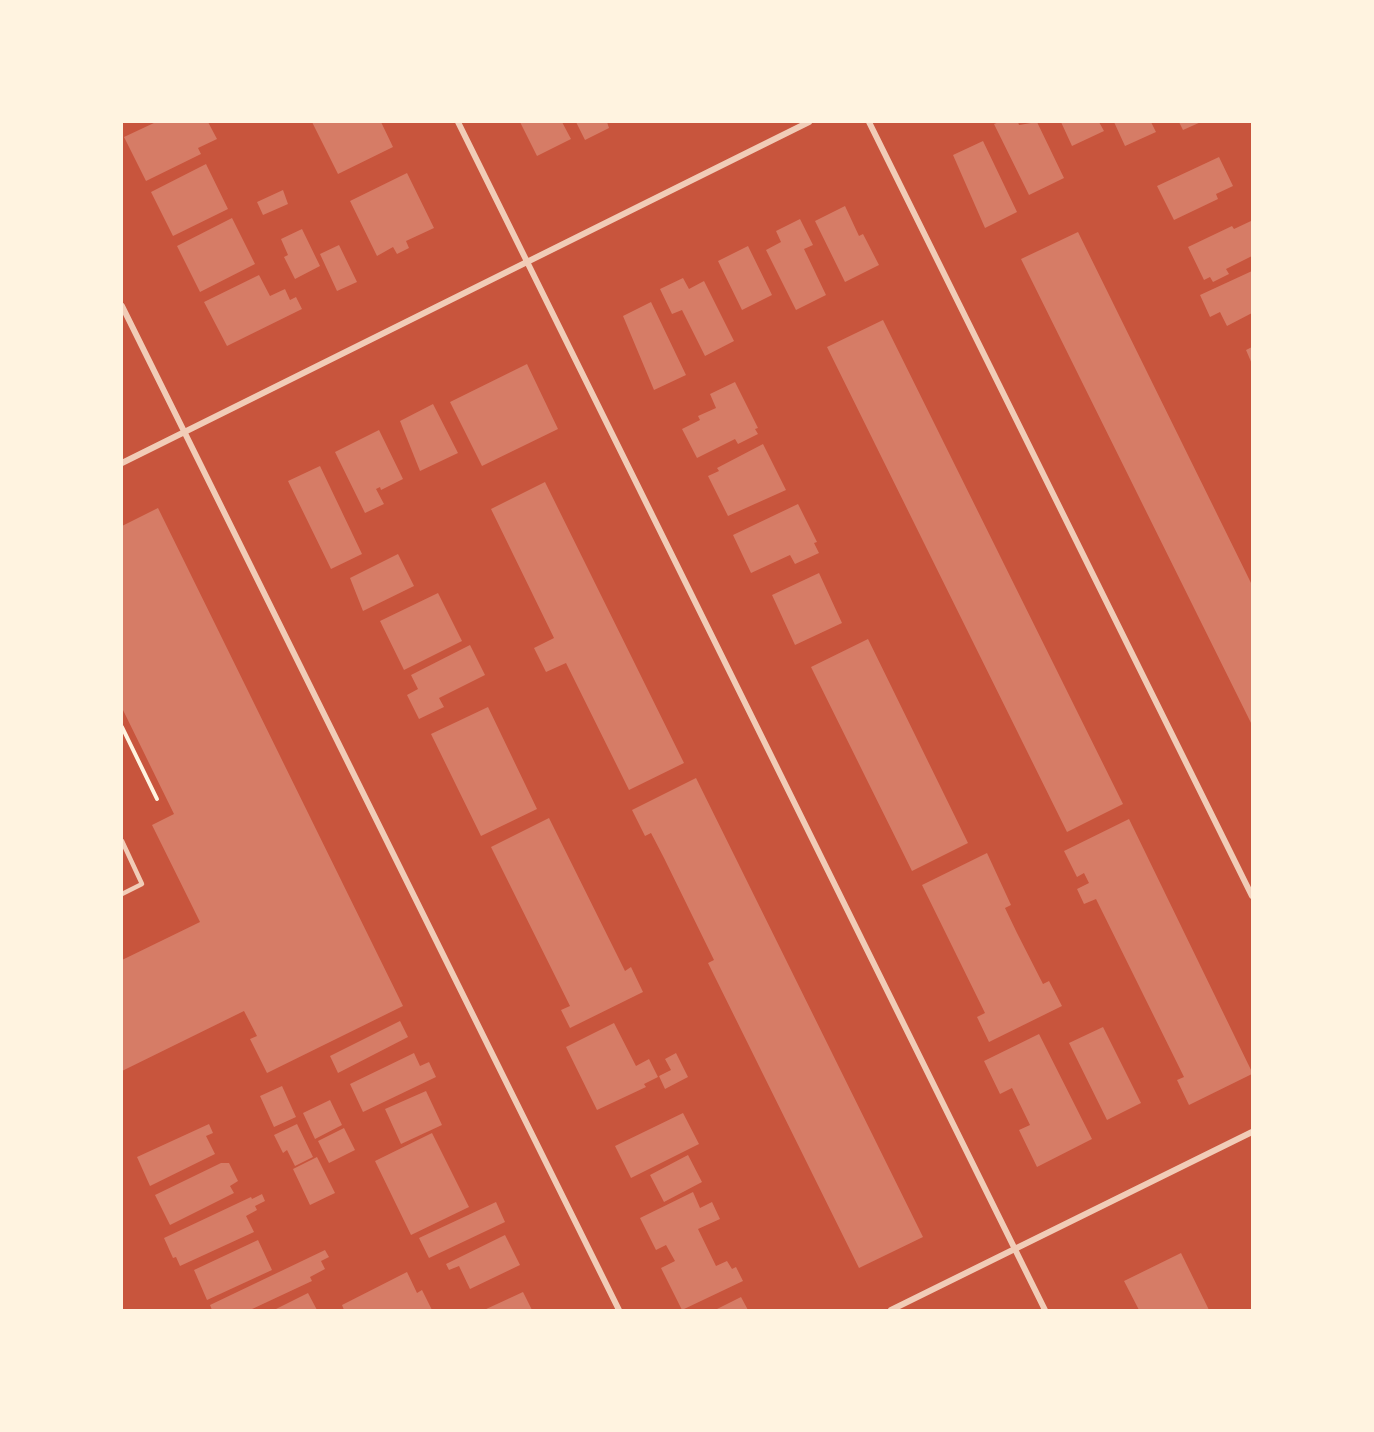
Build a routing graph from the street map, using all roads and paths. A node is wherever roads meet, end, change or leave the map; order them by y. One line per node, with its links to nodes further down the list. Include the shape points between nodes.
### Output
1 (458, 122): 4 (street)
2 (809, 122): 4 (street)
3 (869, 122): 12 (street)
4 (527, 261): 6 (street); 14 (street)
5 (122, 306): 6 (street)
6 (184, 432): 7 (street); 15 (street)
7 (122, 463)
8 (122, 727): 9 (path)
9 (157, 799)
10 (122, 841): 11 (lane, via 142,884)
11 (122, 894)
12 (1252, 896)
13 (1252, 1132): 14 (street)
14 (1015, 1249): 16 (street); 17 (street)
15 (619, 1311)
16 (891, 1311)
17 (1045, 1311)

